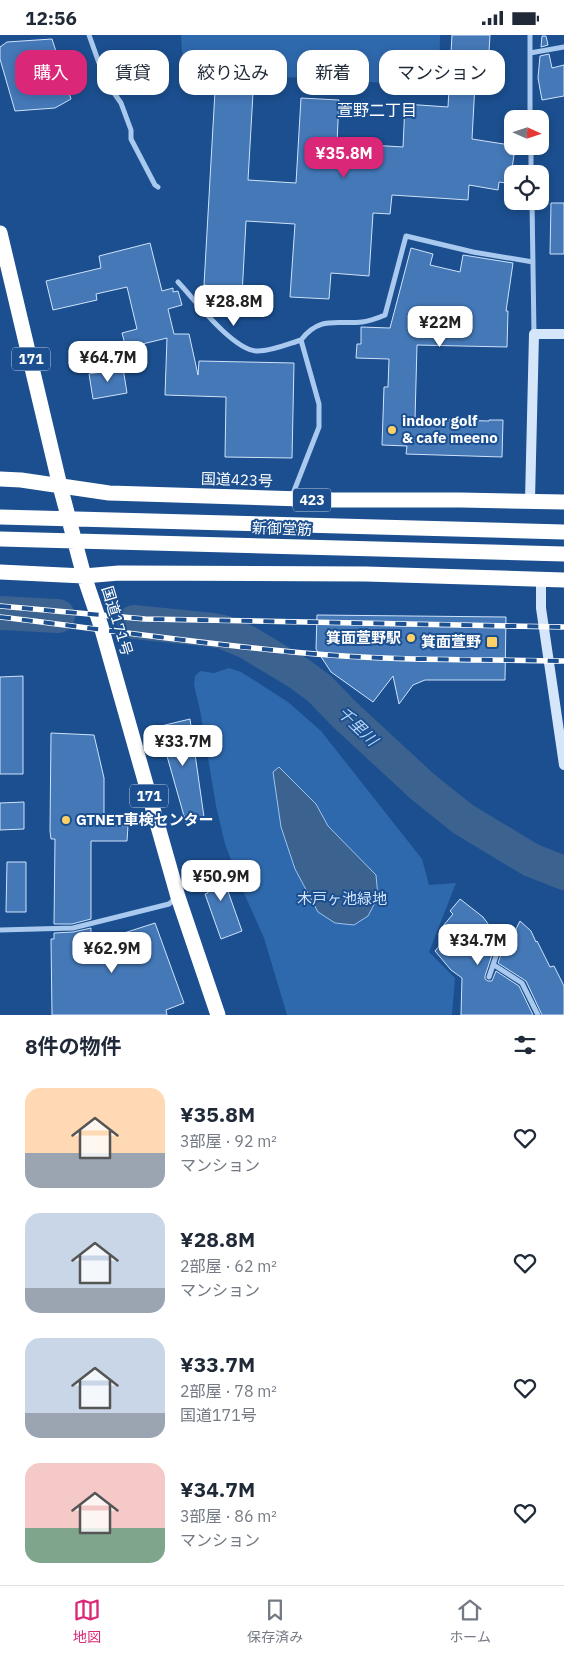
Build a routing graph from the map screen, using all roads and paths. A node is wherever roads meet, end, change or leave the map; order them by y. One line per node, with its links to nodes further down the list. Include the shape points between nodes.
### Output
1 (89, 35): 6 (street, via 105,80 121,103 131,139)
2 (530, 35): 4 (street)
3 (564, 47): 4 (street)
4 (530, 53): 5 (street)
5 (530, 110)
6 (158, 187)
7 (532, 210): 9 (street)
8 (0, 233): 15 (highway, 国道171号 / 171)
9 (533, 262): 11 (street); 13 (street, via 406,236 385,315 362,322 331,321 308,331)
10 (178, 282): 13 (street, via 226,333 249,350 263,351)
11 (534, 334): 12 (street); 17 (street)
12 (564, 334)
13 (301, 341): 16 (street, via 319,404 319,427)
14 (0, 479): 15 (highway, 国道423号 / 423)
15 (60, 486): 16 (highway, 国道423号 / 423, via 109,493); 24 (highway, 国道171号 / 171)
16 (291, 499): 17 (highway, 国道423号 / 423)
17 (530, 500): 18 (highway, 国道423号 / 423)
18 (564, 502)
19 (0, 517): 20 (highway, 新御堂筋 / 423)
20 (564, 532)
21 (0, 539): 22 (highway, 新御堂筋)
22 (564, 554)
23 (0, 572): 24 (highway)
24 (84, 576): 25 (highway, via 119,573 366,574); 28 (highway, 国道171号 / 171)
25 (541, 579): 26 (highway); 27 (street, via 541,608)
26 (564, 580)
27 (564, 765)
28 (178, 897): 29 (street, via 169,904 73,929); 33 (highway, 国道171号 / 171)
29 (0, 930)
30 (500, 944): 31 (street)
31 (494, 965): 32 (street); 34 (street, via 522,983)
32 (489, 977)
33 (218, 1015)
34 (538, 1015)

